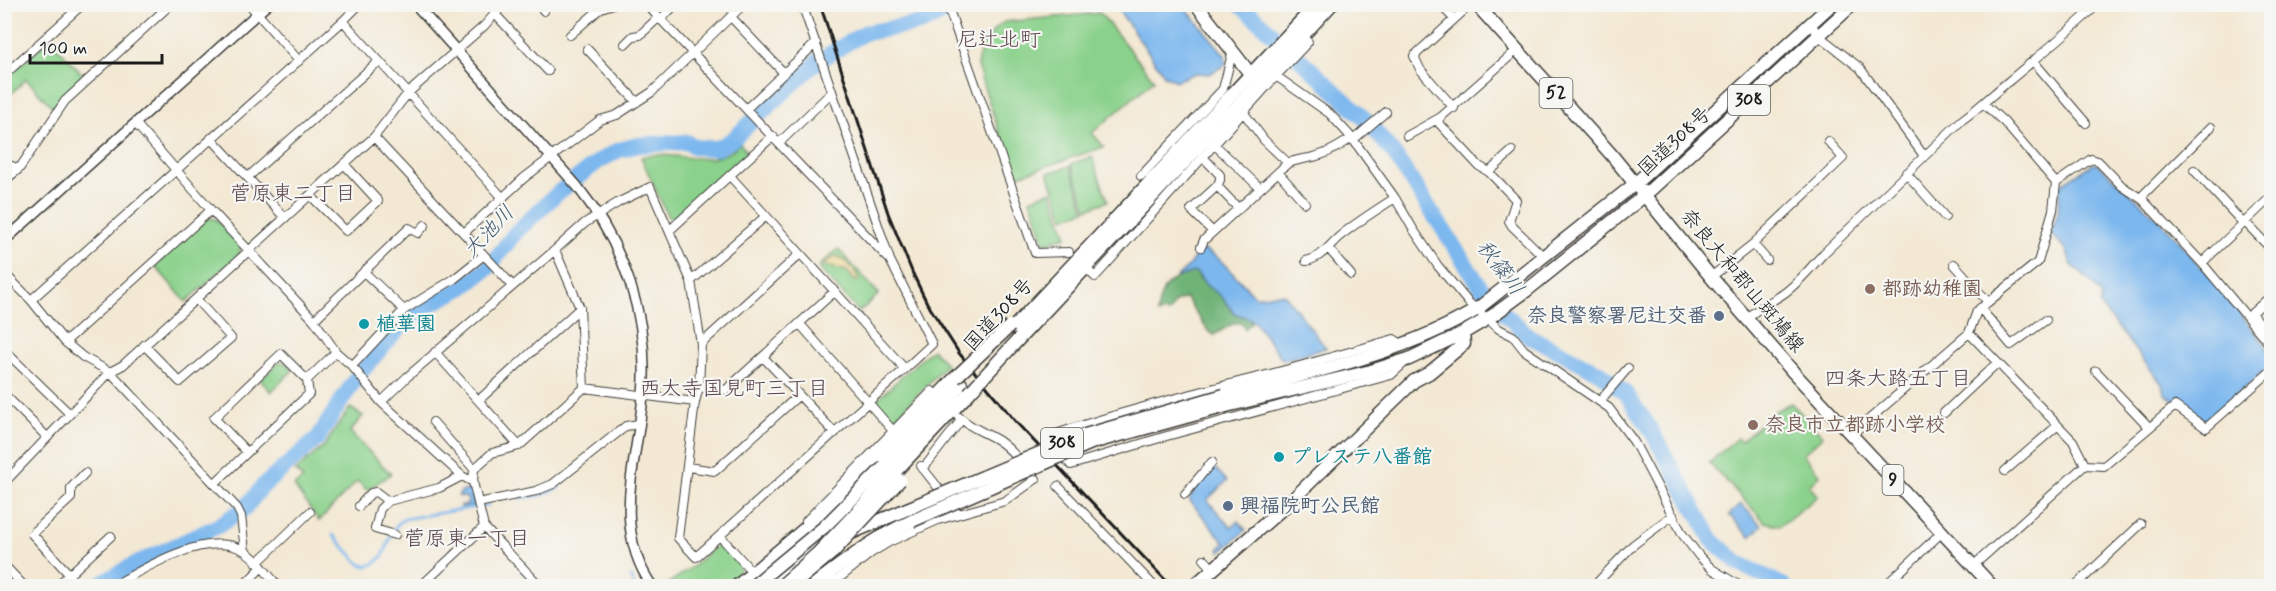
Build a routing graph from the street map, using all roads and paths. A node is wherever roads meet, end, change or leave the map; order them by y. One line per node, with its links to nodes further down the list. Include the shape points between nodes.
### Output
1 (83, 4): 47 (street)
2 (171, 4): 76 (street, via 65,101)
3 (249, 4): 24 (street)
4 (268, 4): 24 (street)
5 (360, 4): 29 (street)
6 (415, 4): 39 (street)
7 (504, 4): 25 (street)
8 (538, 4): 23 (street)
9 (613, 4): 31 (street, via 601,8)
10 (646, 4): 27 (street)
11 (676, 4): 27 (street)
12 (744, 4): 26 (street)
13 (802, 4): 34 (street)
14 (946, 4): 115 (street, via 1035,253)
15 (1196, 4): 37 (main road)
16 (1317, 4): 33 (main road)
17 (1332, 4): 33 (main road)
18 (1440, 4): 28 (street)
19 (1474, 4): 28 (street); 38 (main road, 52)
20 (1853, 4): 32 (main road, 国道308号 / 308)
21 (2098, 4): 43 (street)
22 (1831, 5): 30 (main road, 国道308号 / 308)
23 (544, 11)
24 (257, 14): 41 (street); 58 (street)
25 (494, 14): 39 (street); 45 (street)
26 (731, 17): 40 (street); 46 (street)
27 (659, 19): 35 (street); 40 (street)
28 (1454, 20): 53 (street, via 1414,56 1420,69)
29 (343, 21): 41 (street); 42 (street)
30 (1811, 24): 32 (street); 86 (main road, 国道308号 / 308)
31 (570, 35)
32 (1819, 36): 70 (street, via 1860,68); 91 (main road, 国道308号 / 308)
33 (1299, 39): 44 (main road)
34 (816, 43): 46 (street); 49 (street)
35 (625, 45)
36 (587, 49): 51 (street)
37 (1233, 50): 48 (main road); 83 (street, via 1223,89)
38 (1517, 50): 53 (street); 86 (main road, 52)
39 (456, 51): 50 (street); 72 (street)
40 (693, 53): 51 (street); 54 (street)
41 (299, 61): 64 (street)
42 (379, 61): 50 (street); 84 (street)
43 (2034, 62): 52 (street); 59 (street)
44 (1271, 68): 48 (main road); 55 (street); 65 (street)
45 (548, 71)
46 (783, 72): 54 (street)
47 (4, 75)
48 (1254, 79): 167 (main road, bridge, via 1011,327); 167 (main road, 国道308号, bridge, via 1016,342)
49 (832, 92): 67 (street); 119 (street)
50 (408, 93): 63 (street); 93 (street)
51 (637, 102): 72 (street, via 600,120)
52 (1984, 104): 70 (street); 87 (street)
53 (1454, 108): 57 (street)
54 (747, 110): 61 (street)
55 (1244, 113): 68 (street); 74 (street)
56 (1385, 113): 65 (street)
57 (1437, 121): 62 (street); 80 (street)
58 (136, 123): 77 (street); 108 (street)
59 (2086, 123)
60 (2211, 127): 95 (street)
61 (773, 136): 67 (street); 82 (street)
62 (1407, 136)
63 (374, 137): 75 (street); 107 (street)
64 (211, 138): 77 (street); 84 (street)
65 (1354, 138): 74 (street, via 1316,157); 94 (street)
66 (1828, 141): 109 (street, via 1843,158)
67 (779, 143): 119 (street)
68 (1215, 145): 71 (street); 89 (street)
69 (1512, 151): 80 (street)
70 (1923, 156): 81 (street)
71 (1203, 157): 88 (street, via 1220,175); 126 (street, via 1095,277)
72 (552, 158): 93 (street); 99 (street)
73 (4, 163): 76 (street)
74 (1288, 163): 79 (street)
75 (344, 164): 90 (street); 90 (street, via 378,201 346,231)
76 (19, 169): 85 (street)
77 (176, 170): 98 (street); 134 (street)
78 (2194, 170): 103 (street)
79 (1278, 172): 89 (street); 96 (street)
80 (1489, 172): 118 (street, via 1516,200 1509,220 1512,226)
81 (1906, 173): 101 (street); 141 (street, via 1805,274)
82 (730, 176): 100 (street); 105 (street)
83 (1141, 176)
84 (248, 177): 102 (street)
85 (4, 181)
86 (1636, 183): 91 (main road, 奈良大和郡山斑鳩線 / 9); 118 (main road, 国道308号 / 308)
87 (2056, 183): 95 (street, via 2091,159 2098,160 2122,186); 135 (street, via 2053,210 2038,262)
88 (1217, 186): 97 (street); 106 (street, via 1191,210)
89 (1260, 188): 97 (street)
90 (310, 195): 102 (street)
91 (1645, 195): 128 (main road, 奈良大和郡山斑鳩線 / 9); 140 (main road, 国道308号 / 308)
92 (2271, 196): 103 (street)
93 (503, 198): 107 (street)
94 (1395, 198): 111 (street); 137 (street, via 1438,266)
95 (2140, 198): 122 (street)
96 (1305, 203)
97 (1239, 209): 106 (street)
98 (212, 210): 114 (street); 148 (street)
99 (598, 213): 105 (street, via 650,187); 112 (street); 172 (street, via 618,249 636,300)
100 (765, 216): 116 (street); 129 (street)
101 (1945, 217)
102 (285, 218): 114 (street)
103 (2244, 222): 113 (street); 122 (street)
104 (425, 225): 124 (street, via 418,233 409,228)
105 (670, 230): 129 (street)
106 (1213, 232): 110 (street)
107 (464, 233): 117 (street)
108 (4, 241)
109 (1753, 244): 120 (street); 128 (street)
110 (1201, 246)
111 (1328, 248): 121 (street, via 1316,259); 127 (street)
112 (555, 250): 130 (street); 136 (street)
113 (2271, 250)
114 (249, 252): 133 (street); 142 (street)
115 (1069, 252)
116 (800, 254): 131 (street); 149 (street)
117 (484, 255): 130 (street); 139 (street)
118 (1544, 257): 137 (main road, 国道308号 / 308)
119 (890, 260): 160 (street, via 932,344)
120 (1767, 260)
121 (1306, 261)
122 (2202, 263): 152 (street)
123 (1954, 264): 135 (street)
124 (364, 272): 139 (street); 142 (street)
125 (4, 273): 134 (street)
126 (1091, 273)
127 (1351, 275)
128 (1710, 277): 141 (main road, 奈良大和郡山斑鳩線 / 9)
129 (691, 281): 149 (street)
130 (513, 286): 155 (street)
131 (835, 291): 144 (street); 160 (street)
132 (2271, 295): 147 (street, via 2252,313)
133 (196, 299): 150 (street); 150 (street, via 231,338 180,382)
134 (30, 300): 148 (street)
135 (1988, 302): 138 (street)
136 (580, 308): 169 (street); 174 (street)
137 (1478, 308): 140 (street); 151 (main road, 308)
138 (1980, 308): 143 (street, via 2011,345); 146 (street)
139 (404, 310): 159 (street)
140 (1489, 317): 145 (main road, 308); 176 (street, via 1513,336 1524,351)
141 (1747, 318): 188 (main road, 奈良大和郡山斑鳩線 / 9)
142 (314, 320): 154 (street)
143 (2046, 320)
144 (800, 324): 156 (street); 179 (street)
145 (1463, 333): 157 (main road, 308); 166 (main road, 308, via 1464,344)
146 (1969, 333): 158 (street); 188 (street)
147 (2271, 339)
148 (65, 342): 164 (street)
149 (701, 344): 168 (street)
150 (144, 345): 164 (street)
151 (1404, 346): 157 (main road); 157 (street, via 1394,339 1144,405 1050,436 1048,440 1071,465 1391,375); 175 (main road, 308)
152 (2271, 347)
153 (4, 350): 181 (street)
154 (336, 352): 159 (street); 165 (street)
155 (435, 352): 174 (street); 177 (street)
156 (763, 357): 168 (street, via 726,390); 173 (street)
157 (1408, 358): 166 (main road); 175 (main road, 308, via 1371,371)
158 (1997, 363): 180 (street); 184 (street)
159 (353, 368): 177 (street)
160 (905, 369): 179 (street)
161 (1627, 370): 176 (street)
162 (2271, 370): 185 (street, via 2206,428 2175,406)
163 (2096, 371): 185 (street)
164 (110, 372): 181 (street); 202 (street)
165 (307, 380): 191 (street, via 309,394); 191 (street, via 281,354 214,418)
166 (1414, 381): 242 (main road, 308, via 1292,500 1209,564)
167 (962, 385): 198 (main road, 国道308号); 220 (main road)
168 (699, 387): 178 (street)
169 (584, 388): 172 (street); 190 (street)
170 (933, 392): 186 (street)
171 (4, 394): 189 (street)
172 (643, 394): 178 (street); 183 (street)
173 (799, 396): 187 (street); 194 (street, via 715,471)
174 (479, 400): 190 (street)
175 (1225, 400): 210 (main road, 308, bridge, via 1078,436)
176 (1601, 400): 211 (street, via 1634,442)
177 (381, 402): 199 (street)
178 (695, 402): 194 (street)
179 (868, 404): 186 (street); 187 (street)
180 (1944, 413)
181 (70, 414): 189 (street)
182 (433, 422): 195 (street)
183 (639, 424): 207 (street, via 626,426 554,484); 234 (street, via 628,514 635,550)
184 (2056, 426): 193 (street, via 2073,441); 196 (street)
185 (2149, 427): 193 (street, via 2104,466)
186 (894, 432): 220 (street)
187 (835, 433): 218 (street)
188 (1851, 435): 215 (main road, 奈良大和郡山斑鳩線 / 9)
189 (47, 437): 201 (street)
190 (519, 446): 195 (street, via 492,453)
191 (247, 452): 202 (street)
192 (1212, 462): 204 (street)
193 (2085, 465): 223 (street)
194 (688, 467): 218 (street, via 678,538 696,557)
195 (474, 469): 200 (street)
196 (2005, 471)
197 (86, 473): 225 (street, via 71,488 71,498 32,534)
198 (893, 473): 237 (main road, 国道308号, bridge); 239 (main road, 国道308号, bridge); 240 (main road, bridge, via 833,552)
199 (462, 476): 200 (street); 205 (street, via 439,488)
200 (473, 482): 207 (street)
201 (4, 483)
202 (215, 483): 219 (street, via 239,512)
203 (1058, 486): 241 (street)
204 (1185, 494)
205 (388, 501): 206 (street, via 376,492); 216 (street, via 380,509 375,530)
206 (359, 506)
207 (478, 506): 214 (street)
208 (310, 513): 222 (street)
209 (959, 514): 209 (street, via 922,468 960,418 999,441 1036,479 1005,501); 226 (street, via 889,542 838,579)
210 (909, 515): 212 (main road, 308); 226 (main road, 308)
211 (1672, 515): 243 (street, via 1633,545); 244 (street, via 1699,556)
212 (874, 522): 236 (main road, 308); 238 (main road, 308)
213 (2141, 524): 247 (street)
214 (484, 527): 232 (street); 233 (street)
215 (1942, 532): 223 (main road, 奈良大和郡山斑鳩線 / 9); 245 (street)
216 (393, 535)
217 (111, 536): 225 (street)
218 (720, 536): 224 (street)
219 (245, 551): 222 (street); 229 (street, via 224,544 190,548)
220 (765, 563): 224 (main road)
221 (5, 565): 227 (street)
222 (259, 566): 230 (street); 231 (street)
223 (1973, 566): 246 (main road, 奈良大和郡山斑鳩線 / 9)
224 (753, 573): 235 (main road)
225 (69, 574): 228 (street)
226 (817, 583)
227 (24, 586)
228 (57, 586)
229 (113, 586)
230 (243, 586)
231 (278, 586)
232 (421, 586)
233 (537, 586)
234 (652, 586)
235 (736, 586)
236 (746, 586)
237 (753, 586)
238 (771, 586)
239 (781, 586)
240 (792, 586)
241 (1154, 586)
242 (1194, 586)
243 (1594, 586)
244 (1740, 586)
245 (1885, 586)
246 (1992, 586)
247 (2075, 586)

